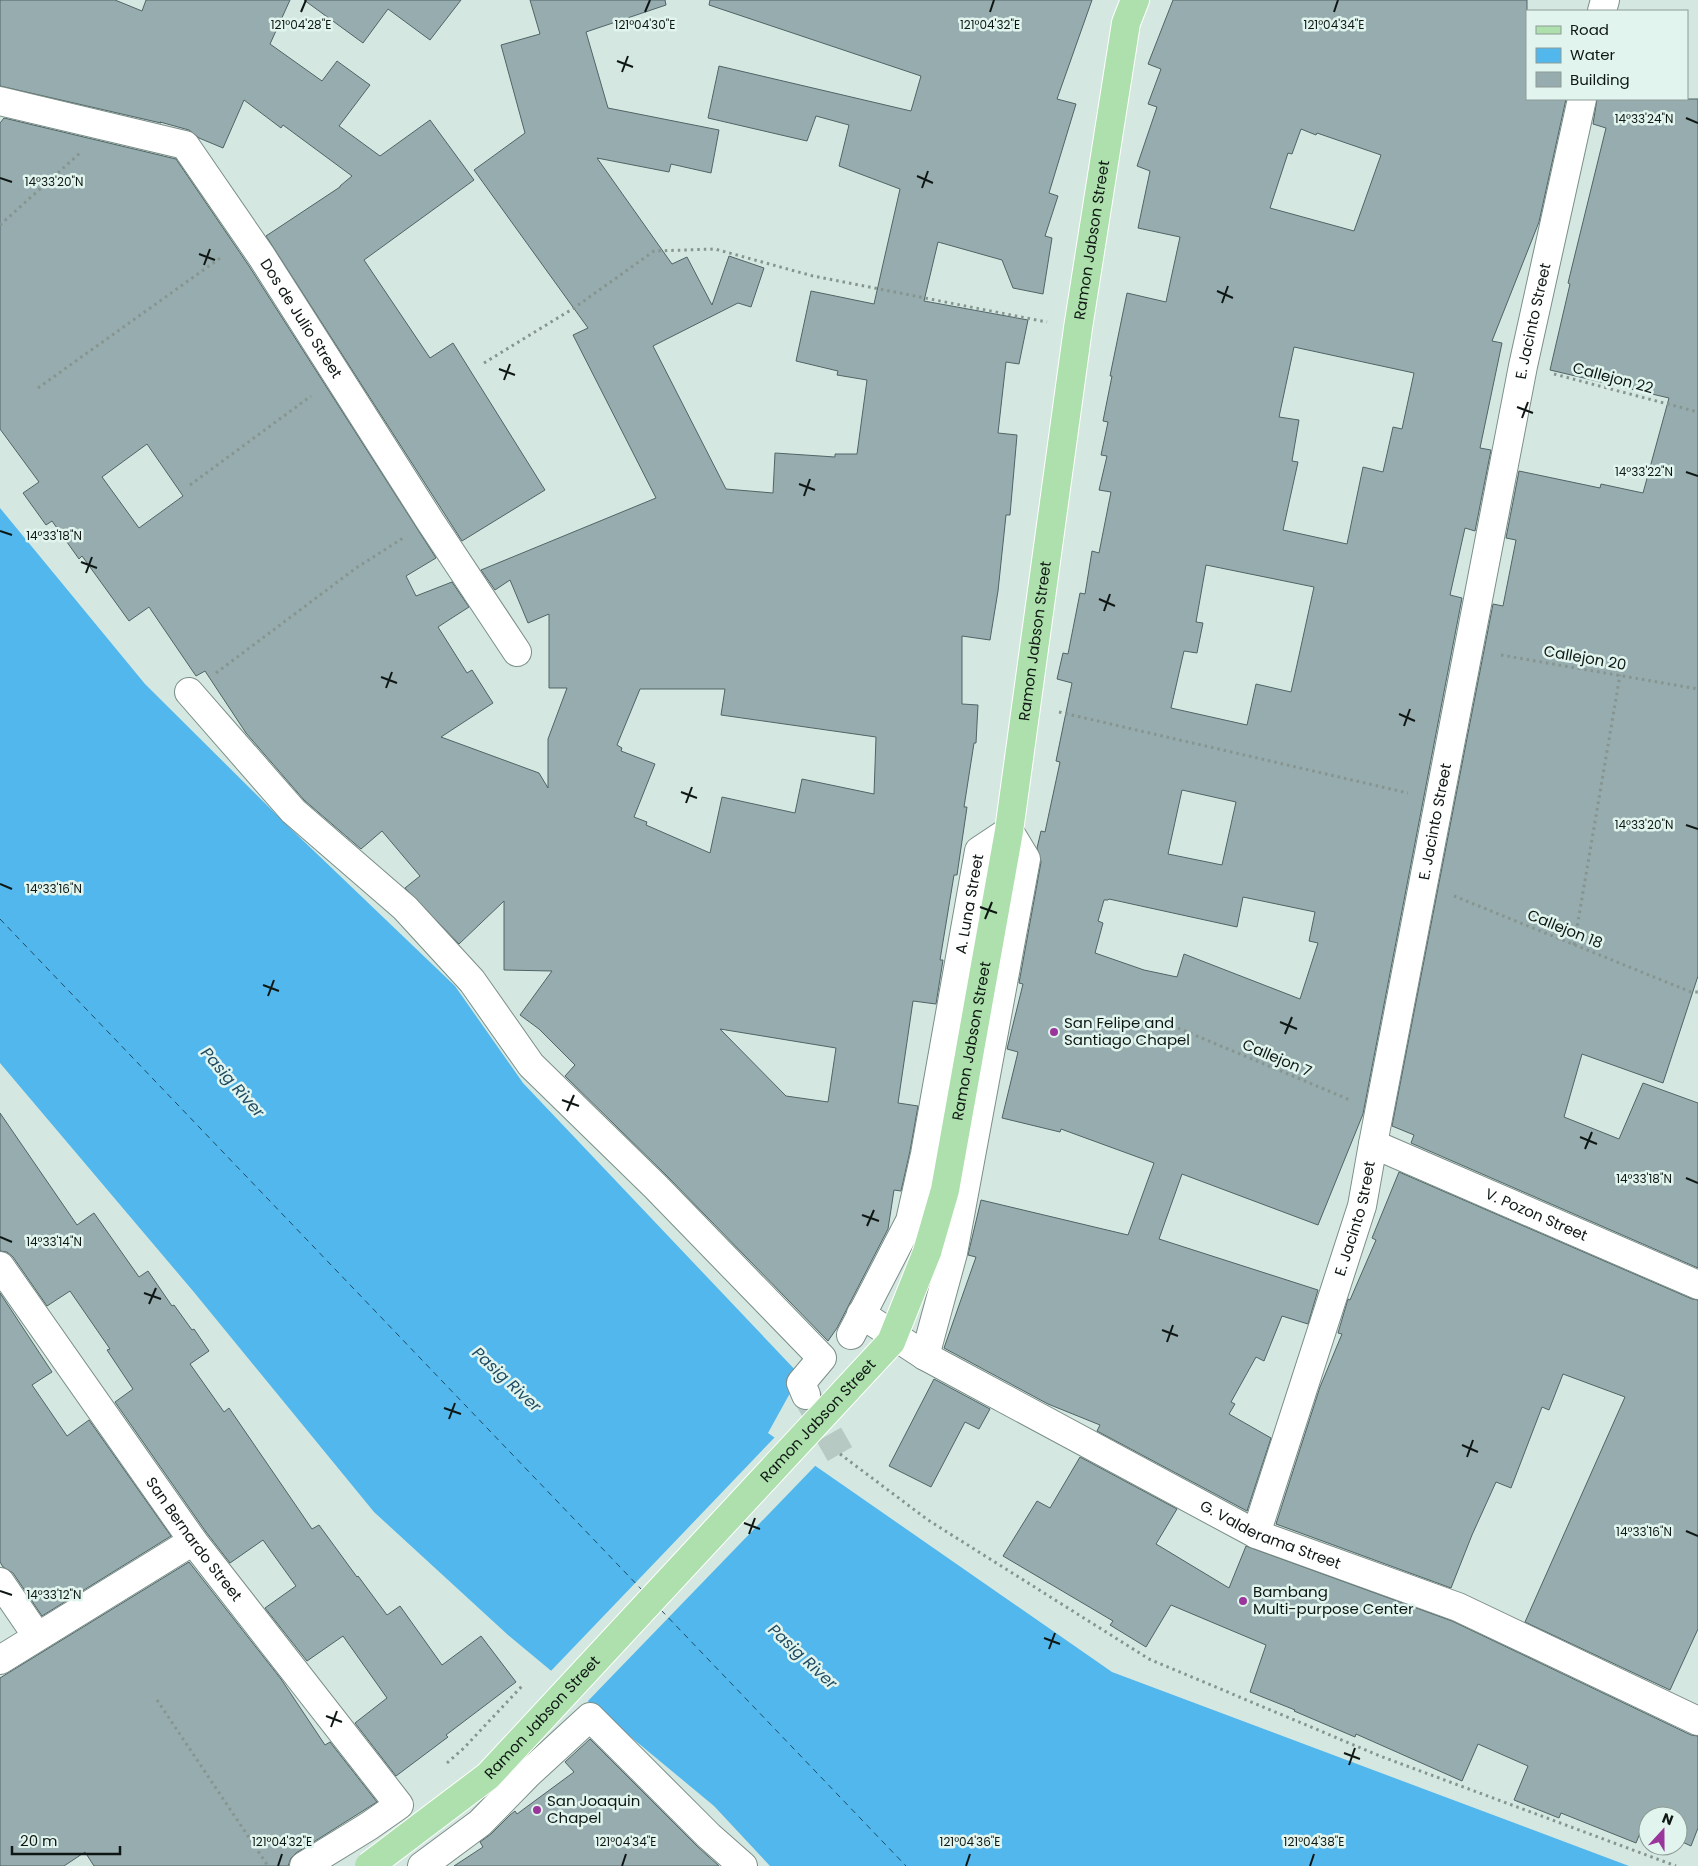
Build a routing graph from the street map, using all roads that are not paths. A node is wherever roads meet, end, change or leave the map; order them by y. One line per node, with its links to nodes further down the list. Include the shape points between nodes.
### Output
1 (1135, 0): 6 (main road, Ramon Jabson Street, via 1126,24 1078,328)
2 (0, 100): 4 (street, Dos de Julio Street, via 185,146)
3 (1582, 100): 7 (street, E. Jacinto Street, via 1523,366)
4 (517, 652)
5 (189, 692): 12 (street, via 293,811 405,908 466,974 531,1066 656,1187 822,1358 801,1383)
6 (1009, 830): 10 (street, A. Luna Street, via 979,851 910,1221); 11 (street, via 1026,859 953,1253); 21 (main road, Ramon Jabson Street, bridge, via 945,1190 927,1252 892,1342 488,1776)
7 (1373, 1144): 9 (street, V. Pozon Street); 13 (street, E. Jacinto Street, via 1362,1206)
8 (0, 1266): 14 (street, San Bernardo Street)
9 (1698, 1285)
10 (856, 1325): 11 (street, G. Valderama Street)
11 (925, 1356): 13 (street, G. Valderama Street)
12 (806, 1395)
13 (1256, 1534): 18 (street, G. Valderama Street, via 1458,1608)
14 (193, 1541): 16 (street); 19 (street, San Bernardo Street, via 399,1805)
15 (0, 1582): 16 (street)
16 (37, 1636): 17 (street)
17 (0, 1660)
18 (1698, 1721)
19 (369, 1826): 20 (street); 22 (street)
20 (304, 1866)
21 (369, 1866)
22 (395, 1866)
23 (422, 1866): 24 (street, Ramon Jabson Street, via 480,1824 590,1717)
24 (743, 1866)

